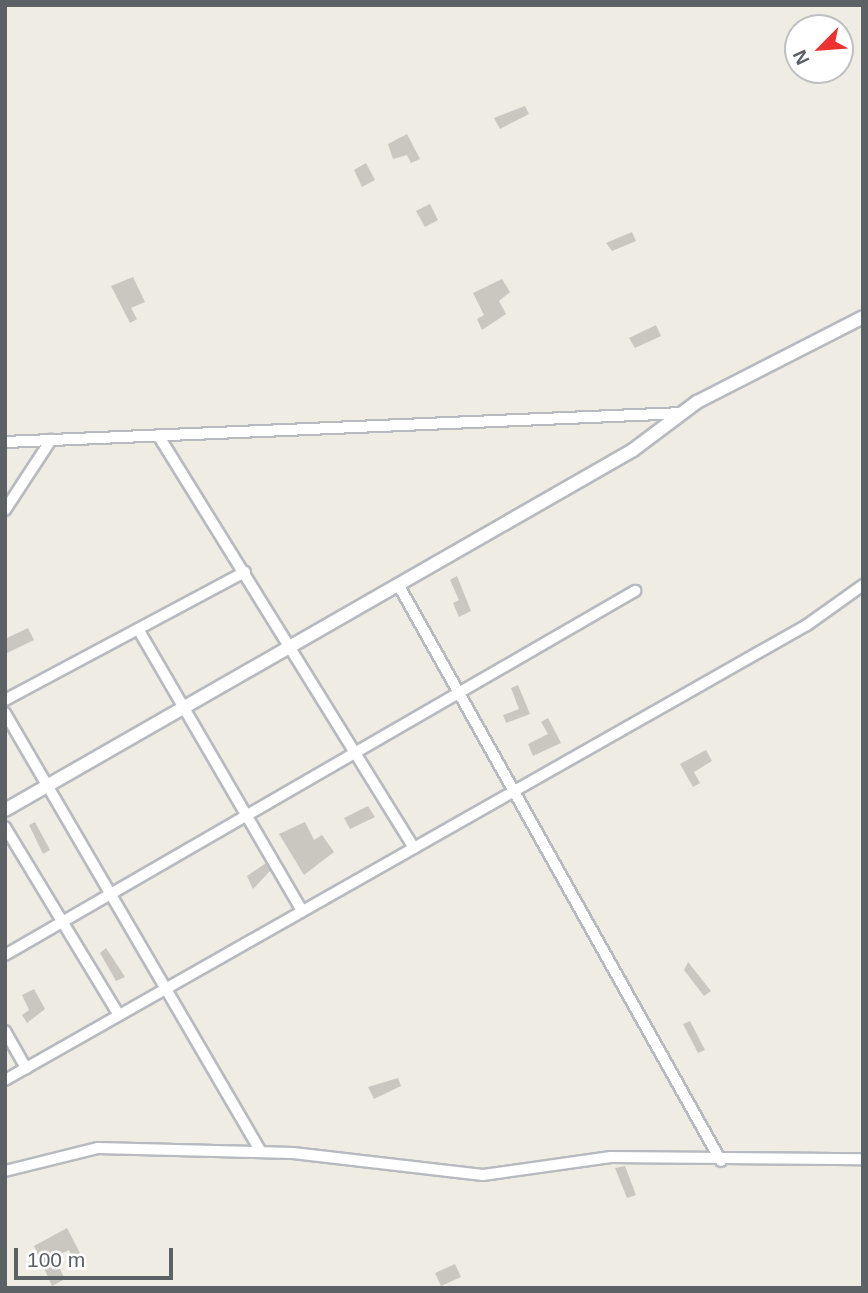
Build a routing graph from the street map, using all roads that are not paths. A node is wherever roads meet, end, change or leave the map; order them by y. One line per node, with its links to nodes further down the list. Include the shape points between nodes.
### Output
1 (863, 317): 2 (street)
2 (682, 413): 3 (street); 9 (street, via 633,450)
3 (158, 435): 4 (street); 7 (street)
4 (51, 440): 5 (street); 6 (street)
5 (5, 442)
6 (5, 510)
7 (245, 572): 11 (street); 12 (street)
8 (863, 585): 19 (street, via 807,625)
9 (399, 586): 12 (street); 13 (street)
10 (635, 591): 13 (street)
11 (138, 629): 14 (street); 15 (street)
12 (292, 647): 15 (street); 17 (street)
13 (459, 693): 17 (street); 19 (street)
14 (5, 700)
15 (184, 709): 18 (street); 21 (street)
16 (5, 713): 18 (street)
17 (356, 752): 21 (street); 23 (street)
18 (47, 787): 20 (street); 24 (street)
19 (514, 791): 23 (street); 35 (street)
20 (5, 810)
21 (246, 816): 24 (street); 25 (street)
22 (5, 827): 26 (street)
23 (414, 848): 25 (street)
24 (110, 895): 26 (street); 28 (street)
25 (302, 911): 28 (street)
26 (63, 922): 27 (street); 29 (street)
27 (5, 956)
28 (163, 990): 29 (street); 33 (street)
29 (119, 1015): 31 (street)
30 (5, 1031): 31 (street)
31 (26, 1068): 32 (street)
32 (5, 1080)
33 (261, 1152): 35 (street, via 483,1175 611,1157); 36 (street, via 97,1148)
34 (863, 1158): 35 (street)
35 (721, 1161)
36 (5, 1171)

